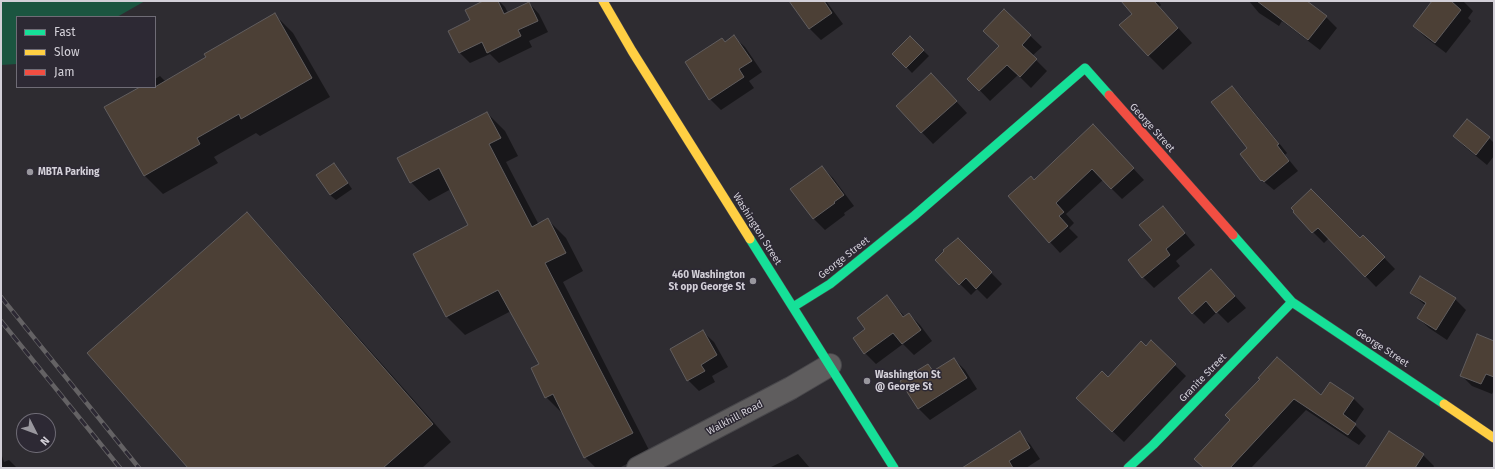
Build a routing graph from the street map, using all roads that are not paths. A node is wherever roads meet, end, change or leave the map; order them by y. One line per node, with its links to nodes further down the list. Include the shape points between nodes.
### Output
1 (603, 1): 3 (street, Washington Street)
2 (1292, 302): 3 (street, George Street, via 1085,68 914,216 830,284); 5 (street, George Street); 8 (street, Granite Street)
3 (793, 307): 4 (street, Washington Street)
4 (830, 365): 6 (street, Walkhill Road); 7 (street, Washington Street)
5 (1494, 438)
6 (638, 468)
7 (894, 468)
8 (1128, 468)

